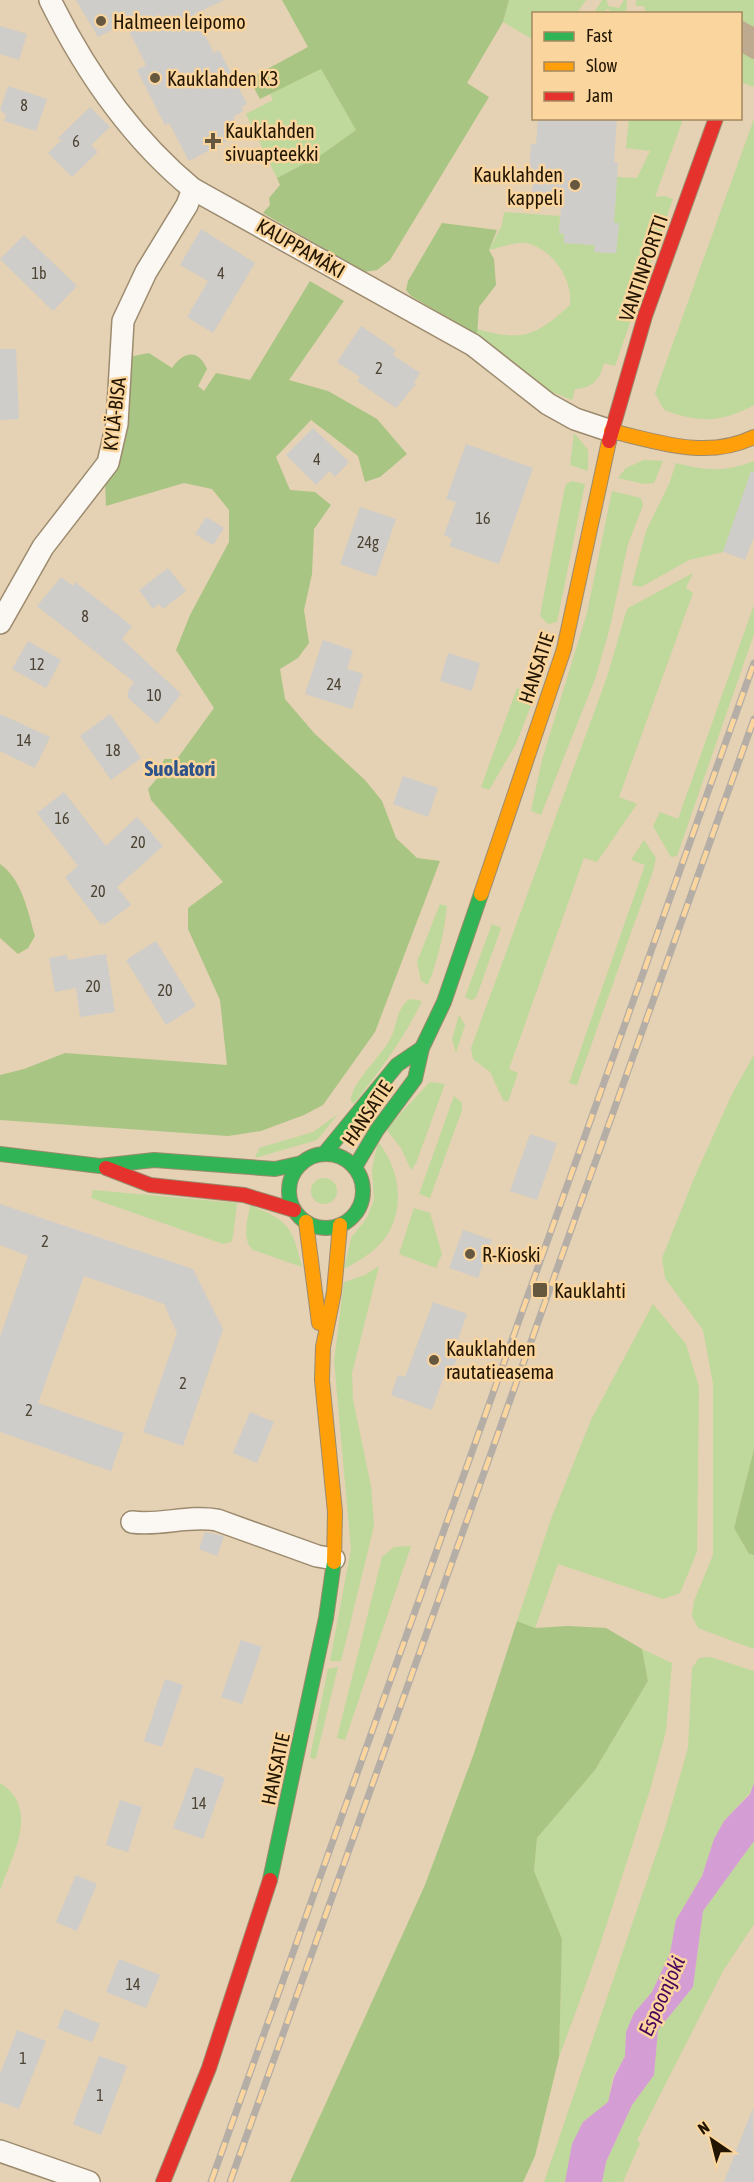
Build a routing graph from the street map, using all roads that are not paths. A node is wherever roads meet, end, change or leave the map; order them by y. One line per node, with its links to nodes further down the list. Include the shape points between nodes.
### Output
1 (50, 0): 3 (street, KAUPPAMÄKI, via 135,134 162,164)
2 (715, 120): 4 (main road, VANTINPORTTI, via 645,316)
3 (193, 189): 4 (street, KAUPPAMÄKI, via 473,345 549,404); 6 (street, KYLÄ-BISA, via 123,321 117,424 108,463 43,547)
4 (611, 431): 5 (main road, via 708,449 728,447); 7 (main road, HANSATIE, via 564,649 444,1002)
5 (754, 437)
6 (0, 623)
7 (422, 1048): 9 (main road, HANSATIE, via 397,1065); 12 (main road, HANSATIE, via 414,1080)
8 (0, 1154): 11 (main road)
9 (324, 1154): 10 (main road); 12 (main road, via 342,1157)
10 (302, 1162): 11 (main road, via 275,1169 154,1160); 13 (main road, via 289,1186)
11 (100, 1166): 13 (main road, via 150,1185 244,1196)
12 (355, 1167): 15 (main road, via 362,1181 362,1200 357,1212)
13 (294, 1210): 14 (main road)
14 (306, 1222): 15 (main road, via 318,1227); 16 (main road, HANSATIE)
15 (340, 1226): 16 (main road, HANSATIE)
16 (322, 1347): 18 (main road, HANSATIE, via 321,1380 335,1512)
17 (132, 1522): 18 (street, via 199,1517 217,1520)
18 (334, 1559): 21 (main road, HANSATIE, via 326,1618 264,1904 234,1998)
19 (0, 2151): 20 (street)
20 (88, 2182)
21 (163, 2182)

